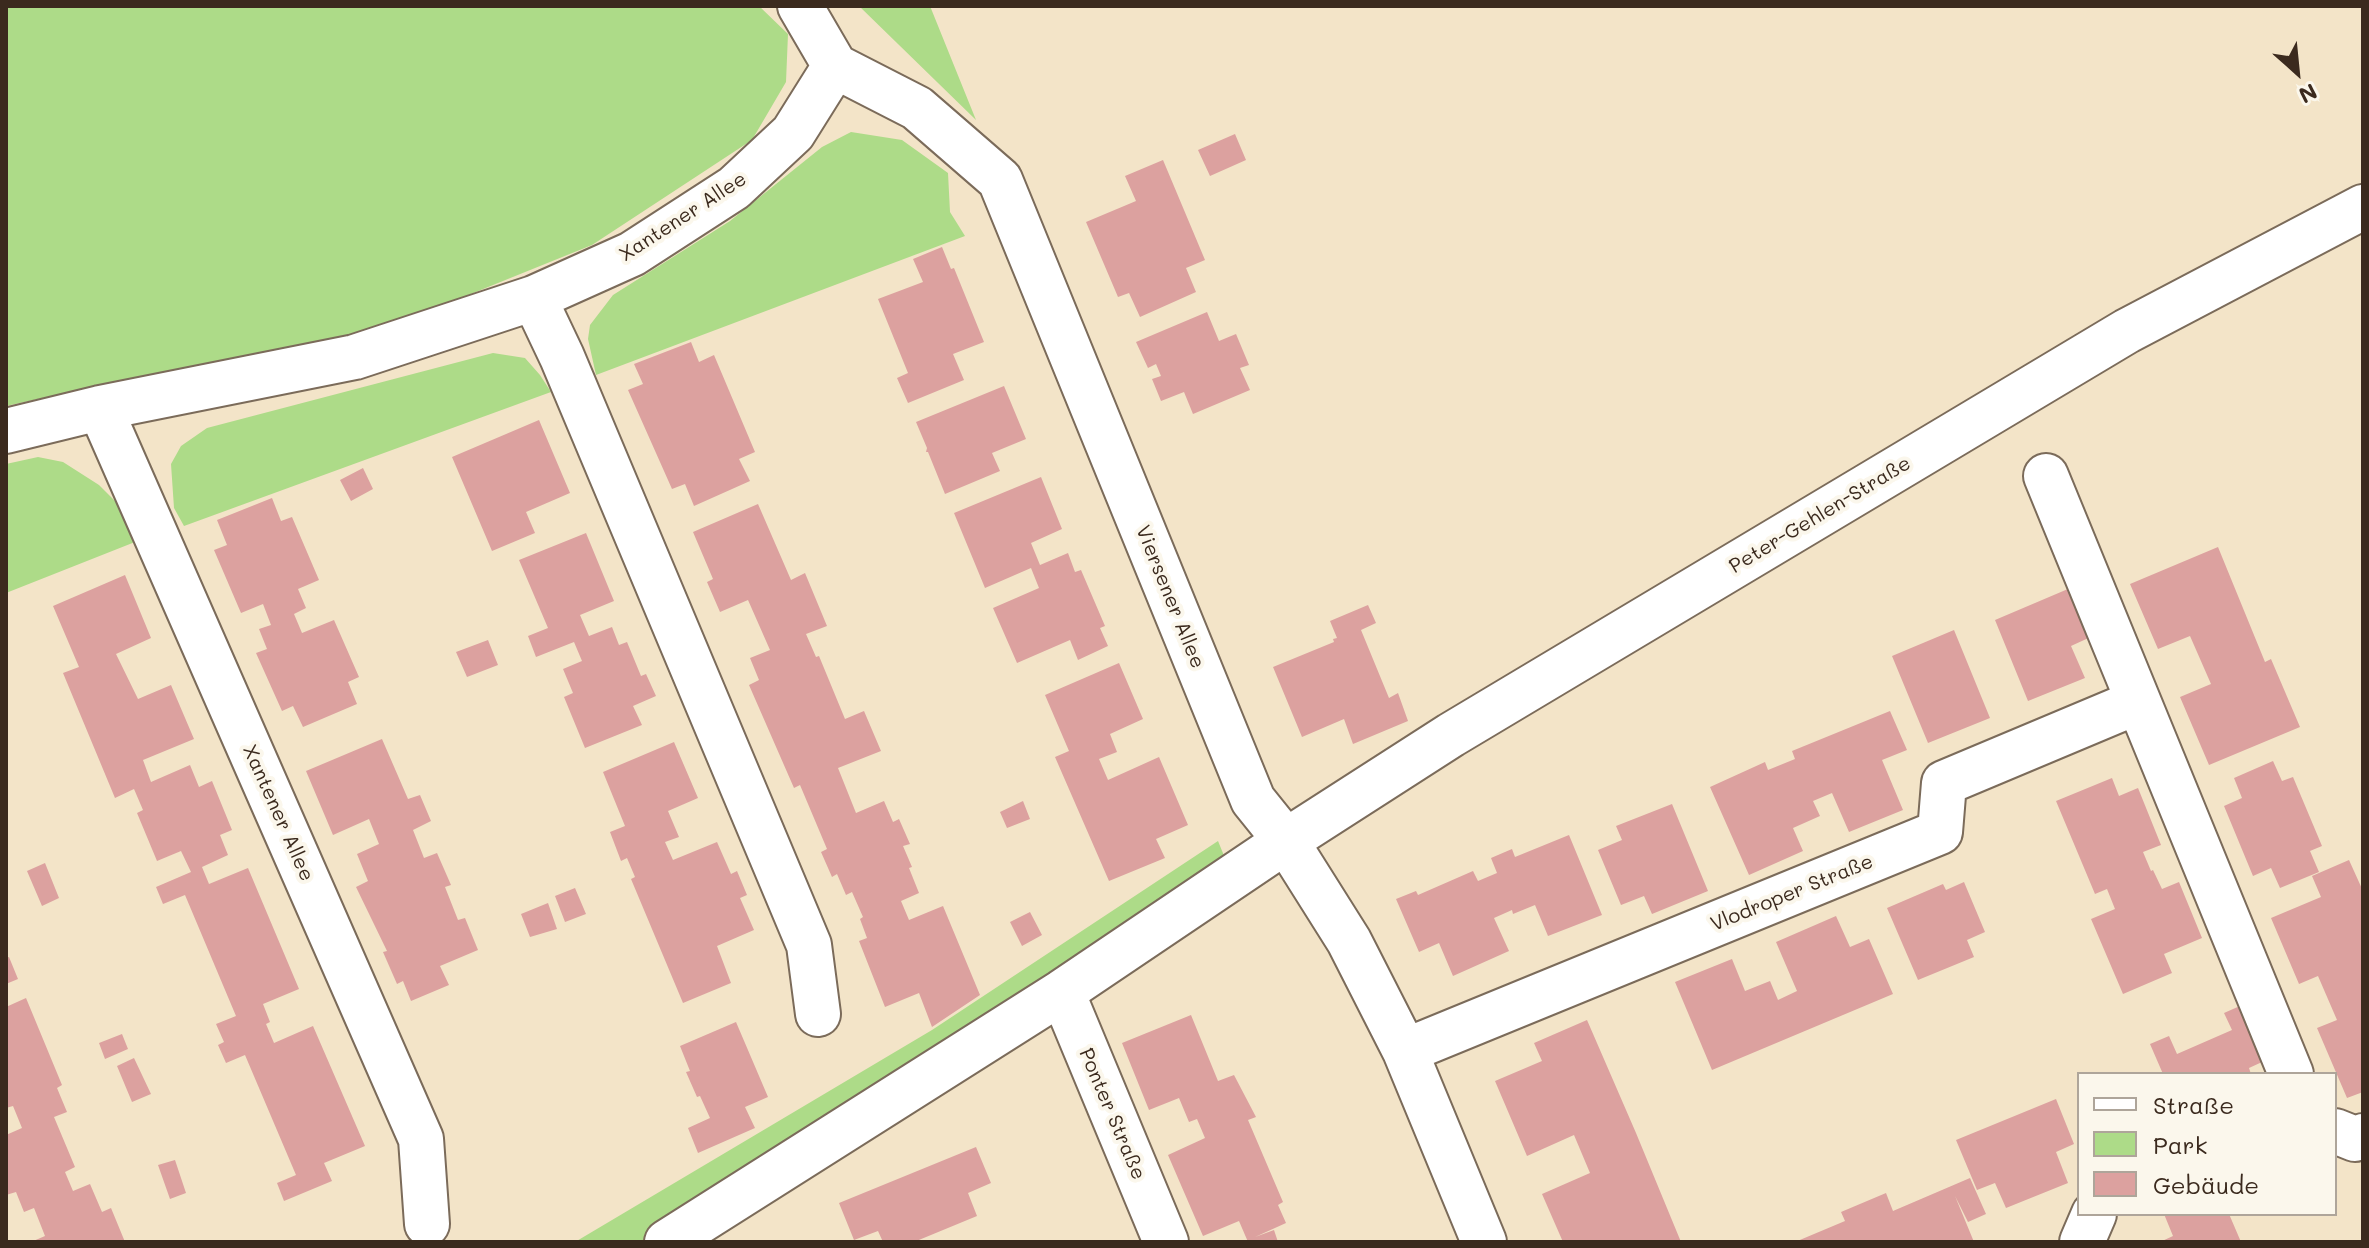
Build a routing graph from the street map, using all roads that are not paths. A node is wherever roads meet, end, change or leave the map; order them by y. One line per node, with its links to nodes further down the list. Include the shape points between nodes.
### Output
1 (800, 6): 2 (street)
2 (835, 66): 4 (street, Xantener Allee, via 793,133 734,188 632,254); 9 (street, Viersener Allee, via 917,108 1000,180 1253,800)
3 (2363, 207): 9 (street, Peter-Gehlen-Straße, via 2127,331 1451,735)
4 (534, 298): 5 (street, Xantener Allee, via 355,357); 11 (street, via 809,945)
5 (100, 408): 6 (street, Xantener Allee); 18 (street, Xantener Allee, via 421,1139)
6 (6, 431)
7 (2046, 476): 8 (street)
8 (2137, 702): 12 (street, Vlodroper Straße, via 1944,783 1940,832); 13 (street)
9 (1286, 841): 10 (street, Peter-Gehlen-Straße); 12 (street, Viersener Allee, via 1349,941)
10 (1062, 992): 19 (street, Ponter Straße); 20 (street, Peter-Gehlen-Straße)
11 (818, 1014)
12 (1405, 1051): 21 (street, Viersener Allee)
13 (2290, 1072)
14 (2337, 1132): 15 (street, via 2355,1139)
15 (2363, 1136)
16 (2095, 1216): 22 (street)
17 (2097, 1216): 23 (street)
18 (427, 1224)
19 (1160, 1240)
20 (667, 1242)
21 (1484, 1242)
22 (2082, 1242)
23 (2110, 1242)

